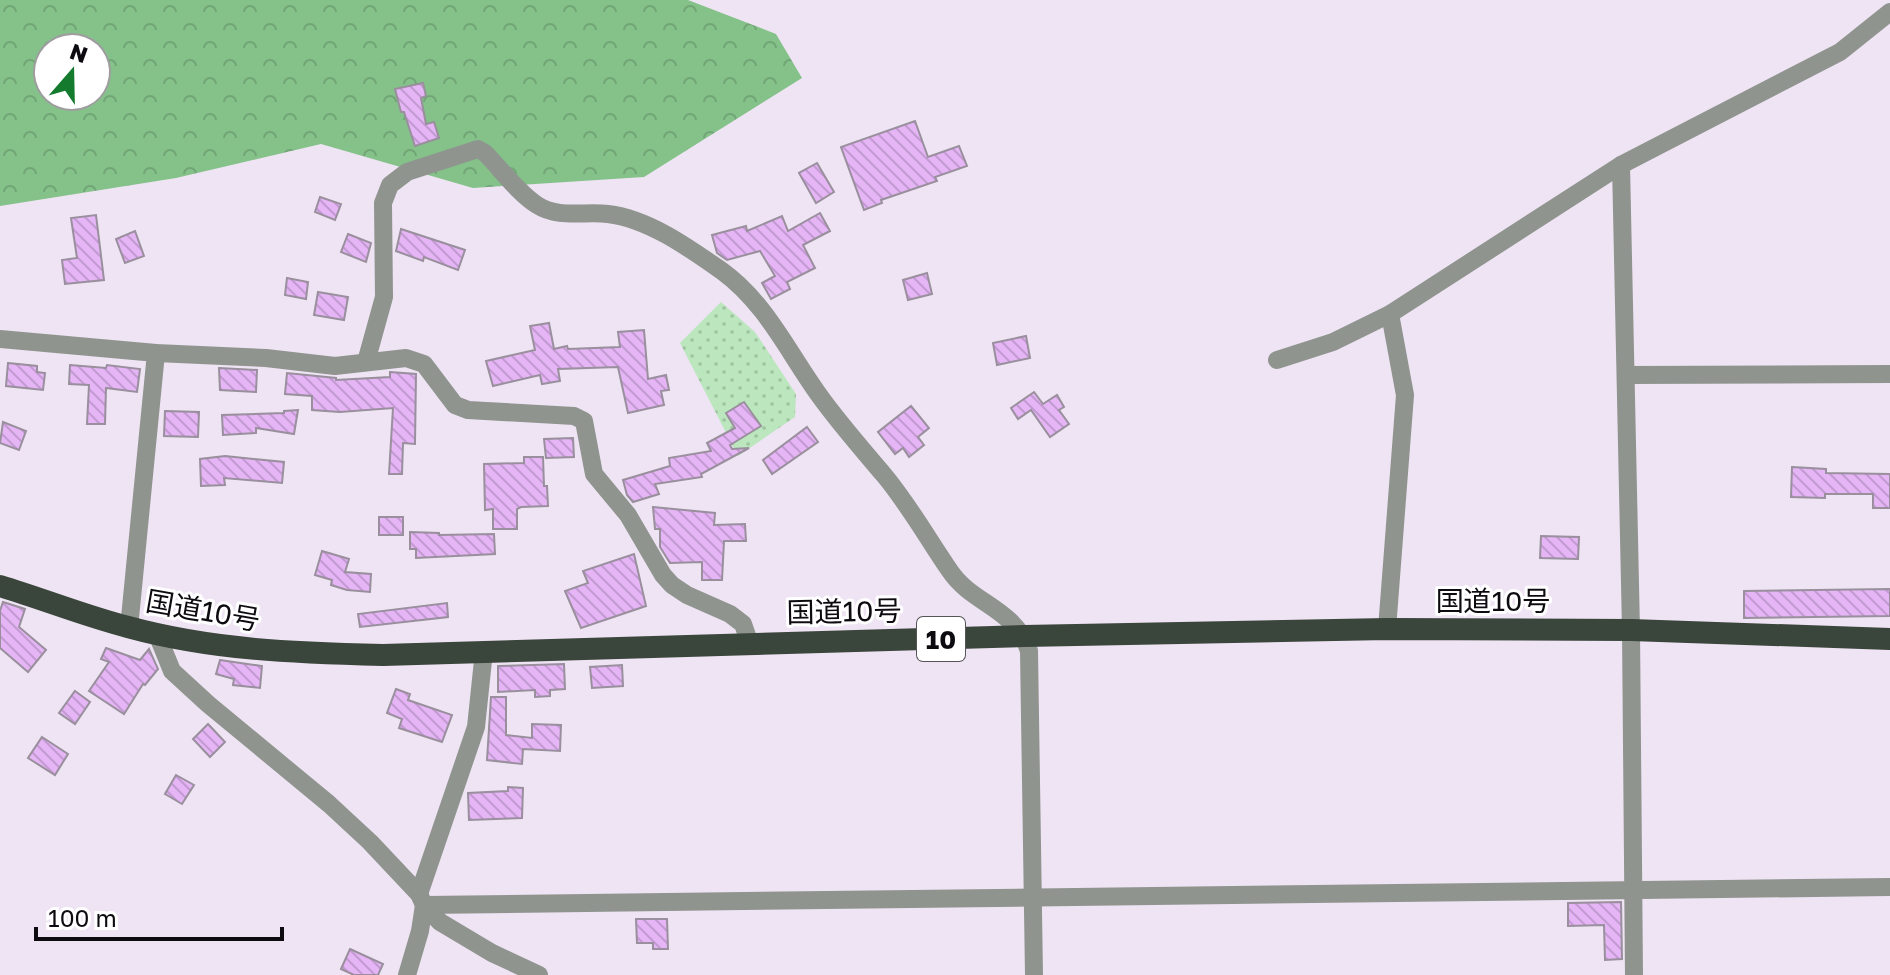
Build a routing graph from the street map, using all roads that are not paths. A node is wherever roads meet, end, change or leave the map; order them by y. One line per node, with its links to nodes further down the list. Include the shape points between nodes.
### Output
1 (1890, 12): 2 (street, via 1840,52)
2 (1621, 165): 3 (street); 9 (street)
3 (1390, 314): 6 (street, via 1333,342); 12 (street, via 1405,395)
4 (0, 339): 5 (street)
5 (156, 353): 7 (street, via 335,366); 11 (street)
6 (1277, 360)
7 (366, 362): 15 (street, via 384,297 383,203 390,185 407,172 478,149 537,205 555,213 608,214 633,221 665,234 735,282 765,314 818,394 903,499 952,575); 17 (street, via 406,358 424,364 455,405 468,410 574,416 584,421 594,474 628,515 663,575 687,595 743,624)
8 (1890, 374): 9 (street)
9 (1626, 375): 13 (street)
10 (0, 586): 11 (highway, 国道10号 / 10)
11 (129, 628): 14 (highway, 国道10号 / 10)
12 (1387, 629): 13 (highway, 国道10号 / 10); 15 (highway, 国道10号 / 10)
13 (1631, 630): 16 (highway, 国道10号 / 10); 20 (street)
14 (157, 634): 18 (highway, 国道10号 / 10, via 279,653); 22 (street, via 172,671 329,804)
15 (1024, 636): 17 (highway, 国道10号 / 10); 21 (street, via 1029,651)
16 (1890, 639)
17 (750, 644): 18 (highway, 国道10号 / 10)
18 (484, 651): 22 (street, via 476,727)
19 (1890, 887): 20 (street)
20 (1632, 891): 21 (street); 26 (street)
21 (1033, 898): 22 (street); 25 (street)
22 (421, 899): 23 (street, via 420,931); 24 (street, via 440,922)
23 (407, 975)
24 (539, 975)
25 (1034, 975)
26 (1634, 975)

